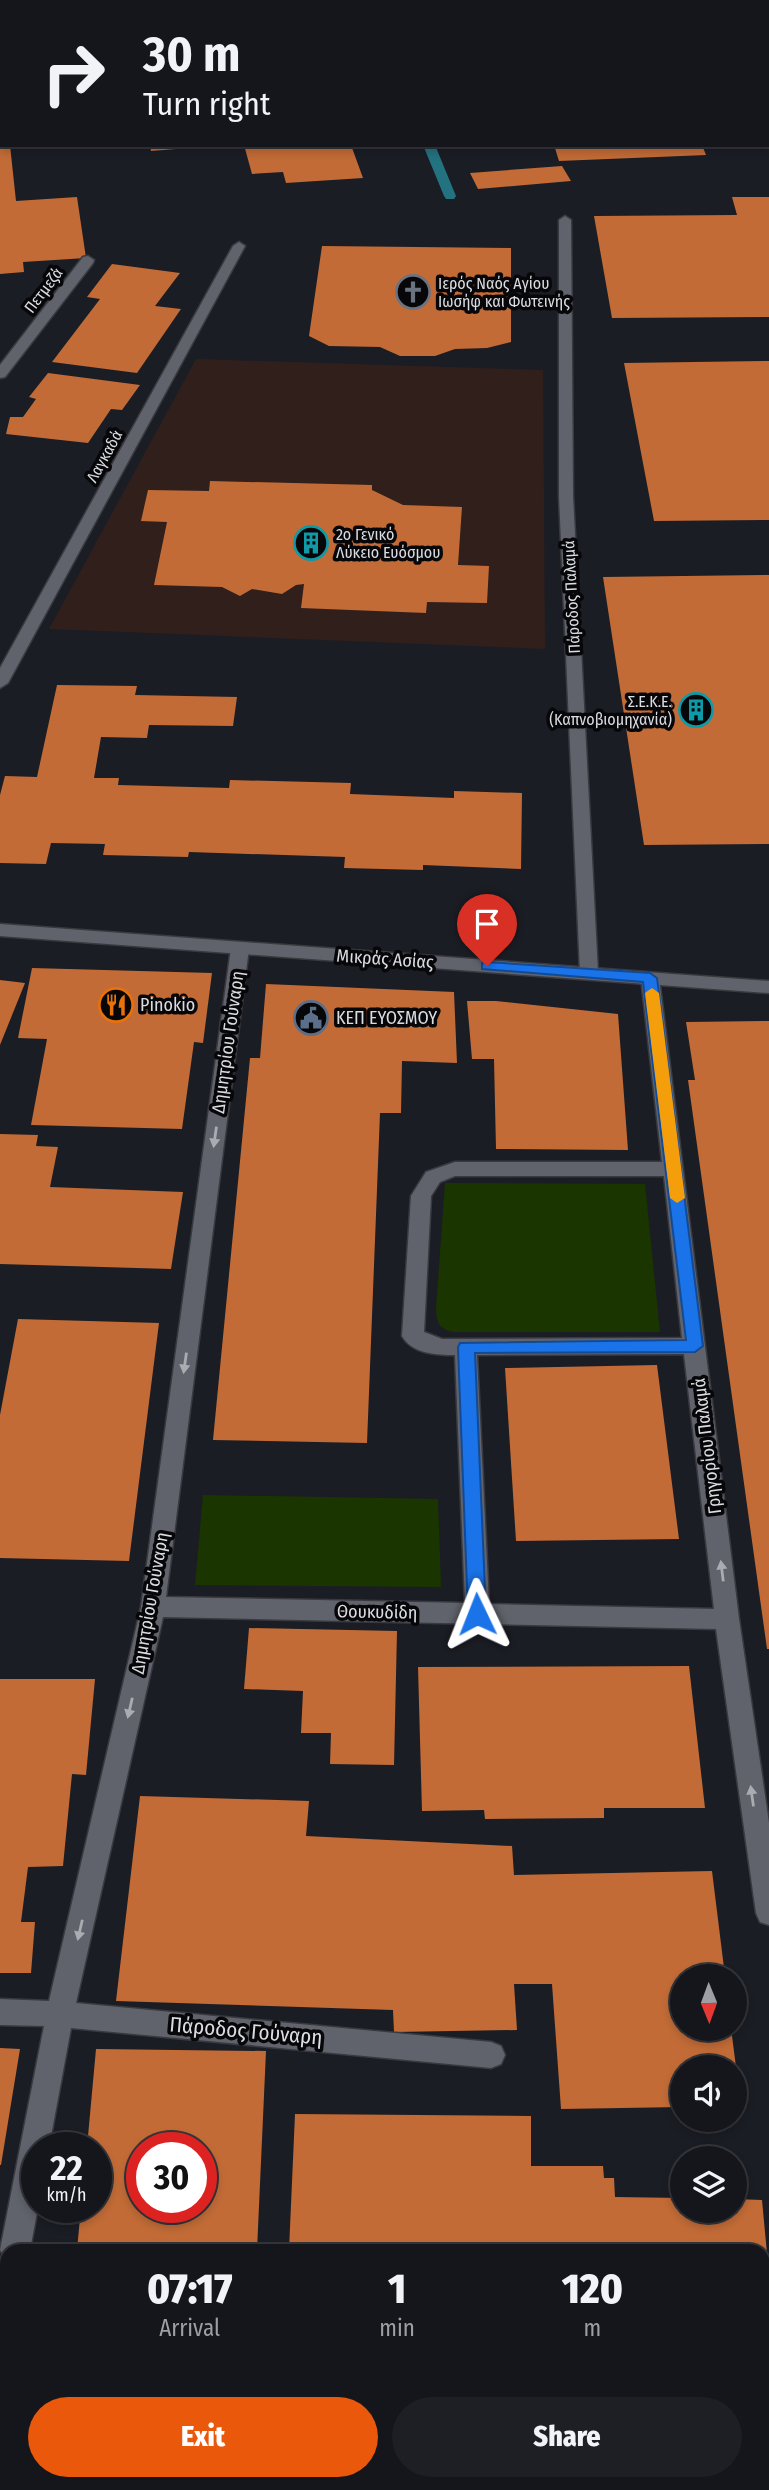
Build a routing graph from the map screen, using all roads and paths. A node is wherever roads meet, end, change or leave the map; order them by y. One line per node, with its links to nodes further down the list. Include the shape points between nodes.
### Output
1 (565, 220): 8 (street, Πάροδος Παλαμά, via 566,496)
2 (239, 246): 5 (street, Λαγκαδά)
3 (88, 260): 4 (street, Πετμεζά)
4 (0, 374)
5 (0, 683)
6 (0, 930): 7 (street, Μικράς Ασίας)
7 (240, 948): 8 (street, Μικράς Ασίας); 14 (street, Δημητρίου Γούναρη, one-way to 14)
8 (589, 973): 9 (street, Μικράς Ασίας)
9 (650, 978): 10 (street, Μικράς Ασίας); 11 (street, Γρηγορίου Παλαμά)
10 (769, 987)
11 (674, 1169): 12 (street, Γρηγορίου Παλαμά); 13 (street, via 455,1169 427,1181 421,1196 413,1336 425,1344)
12 (695, 1346): 13 (street); 16 (street, Γρηγορίου Παλαμά, one-way to 12)
13 (466, 1347): 15 (street)
14 (153, 1607): 15 (street, Θουκυδίδη); 19 (street, Δημητρίου Γούναρη, one-way to 19)
15 (477, 1614): 16 (street, Θουκυδίδη)
16 (727, 1619): 17 (street, Γρηγορίου Παλαμά, one-way to 16)
17 (769, 1913)
18 (0, 2012): 19 (street, Πάροδος Γούναρη)
19 (60, 2014): 20 (street, Πάροδος Γούναρη); 21 (street, Δημητρίου Γούναρη)
20 (491, 2055)
21 (16, 2244)

